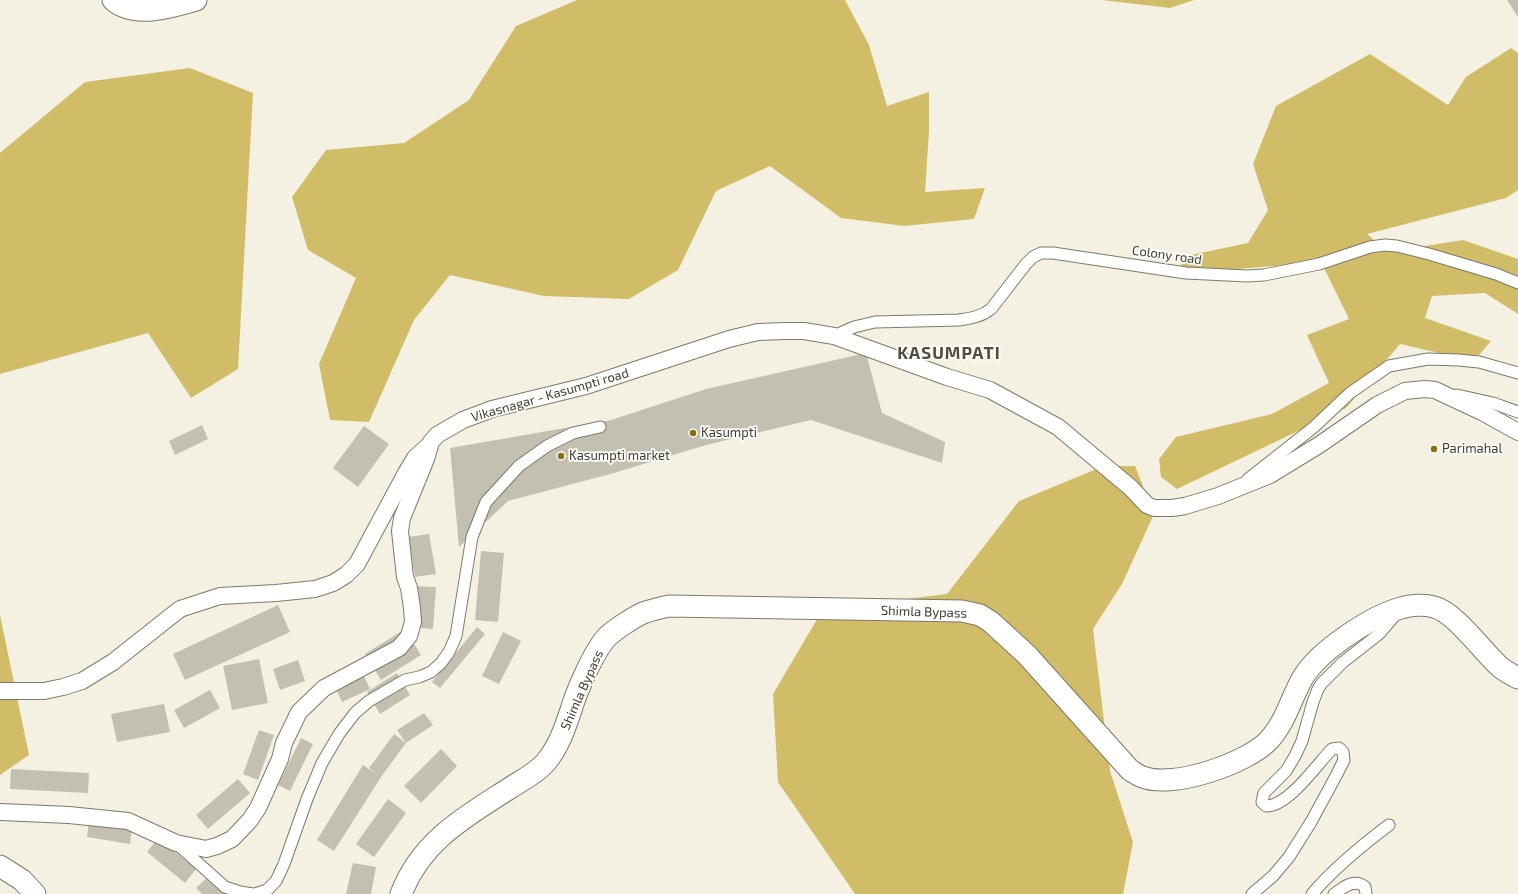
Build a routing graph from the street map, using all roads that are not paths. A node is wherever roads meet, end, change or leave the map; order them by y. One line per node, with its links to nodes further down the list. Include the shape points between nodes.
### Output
1 (112, 0): 2 (highway, via 133,9 153,10)
2 (196, 0)
3 (1518, 283): 4 (street, Colony road, via 1429,254 1385,245 1319,264 1247,276 1186,273 1053,252 1033,257 984,315 959,320 874,322)
4 (834, 336): 10 (street, Vikasnagar - Kasumpti road, via 804,331 758,332 729,339 586,386 492,409 452,425 437,435); 11 (street, Vikasnagar - Kasumpti road, via 990,390 1029,410 1058,427 1131,488 1147,505 1154,508 1185,506)
5 (1518, 373): 11 (street, via 1479,362 1458,360 1428,359 1389,366 1350,393 1298,440)
6 (1435, 390): 7 (street, via 1493,403); 9 (street); 11 (street, Vikasnagar - Kasumpti road, via 1415,389 1394,395 1283,468)
7 (1518, 412)
8 (600, 427): 20 (street, via 573,433 547,446 519,466 486,502 472,537 459,622 449,652 431,672 405,680 369,701 355,714 339,734 322,763 276,881 267,890)
9 (1518, 432)
10 (432, 442): 14 (street, via 415,458 358,564 333,584 315,589 220,596 180,609 113,662 82,681 44,691); 17 (street, Vikasnagar - Kasumpti road, via 402,518 400,531 405,577 412,608 413,622 409,636 399,648 324,688 299,712 258,808 232,839 206,849)
11 (1234, 490)
12 (1402, 608): 13 (highway, Shimla Bypass, via 1427,606 1447,613 1501,668); 21 (highway, Shimla Bypass, via 1375,619 1326,650 1302,678 1281,724 1260,748 1235,762 1198,775 1157,780 1143,777 1130,770 1027,655 980,615 962,612 669,606 642,613 608,636 594,656 564,731 546,763 470,814 430,846 409,875); 22 (street, via 1379,634 1330,674 1318,689 1295,756 1286,771 1264,793 1262,803 1272,805 1302,784 1332,749 1342,750 1344,760 1289,857 1273,876)
13 (1518, 678)
14 (0, 691)
15 (0, 812): 17 (street, Vikasnagar - Kasumpti road, via 128,821)
16 (1389, 825): 23 (street, via 1325,878)
17 (176, 843): 20 (street, via 225,886)
18 (0, 866): 19 (highway, via 22,880)
19 (36, 894)
20 (254, 894)
21 (401, 894)
22 (1252, 894)
23 (1312, 894)
24 (1334, 894): 25 (street, via 1347,885 1357,883 1365,887)
25 (1366, 894)

